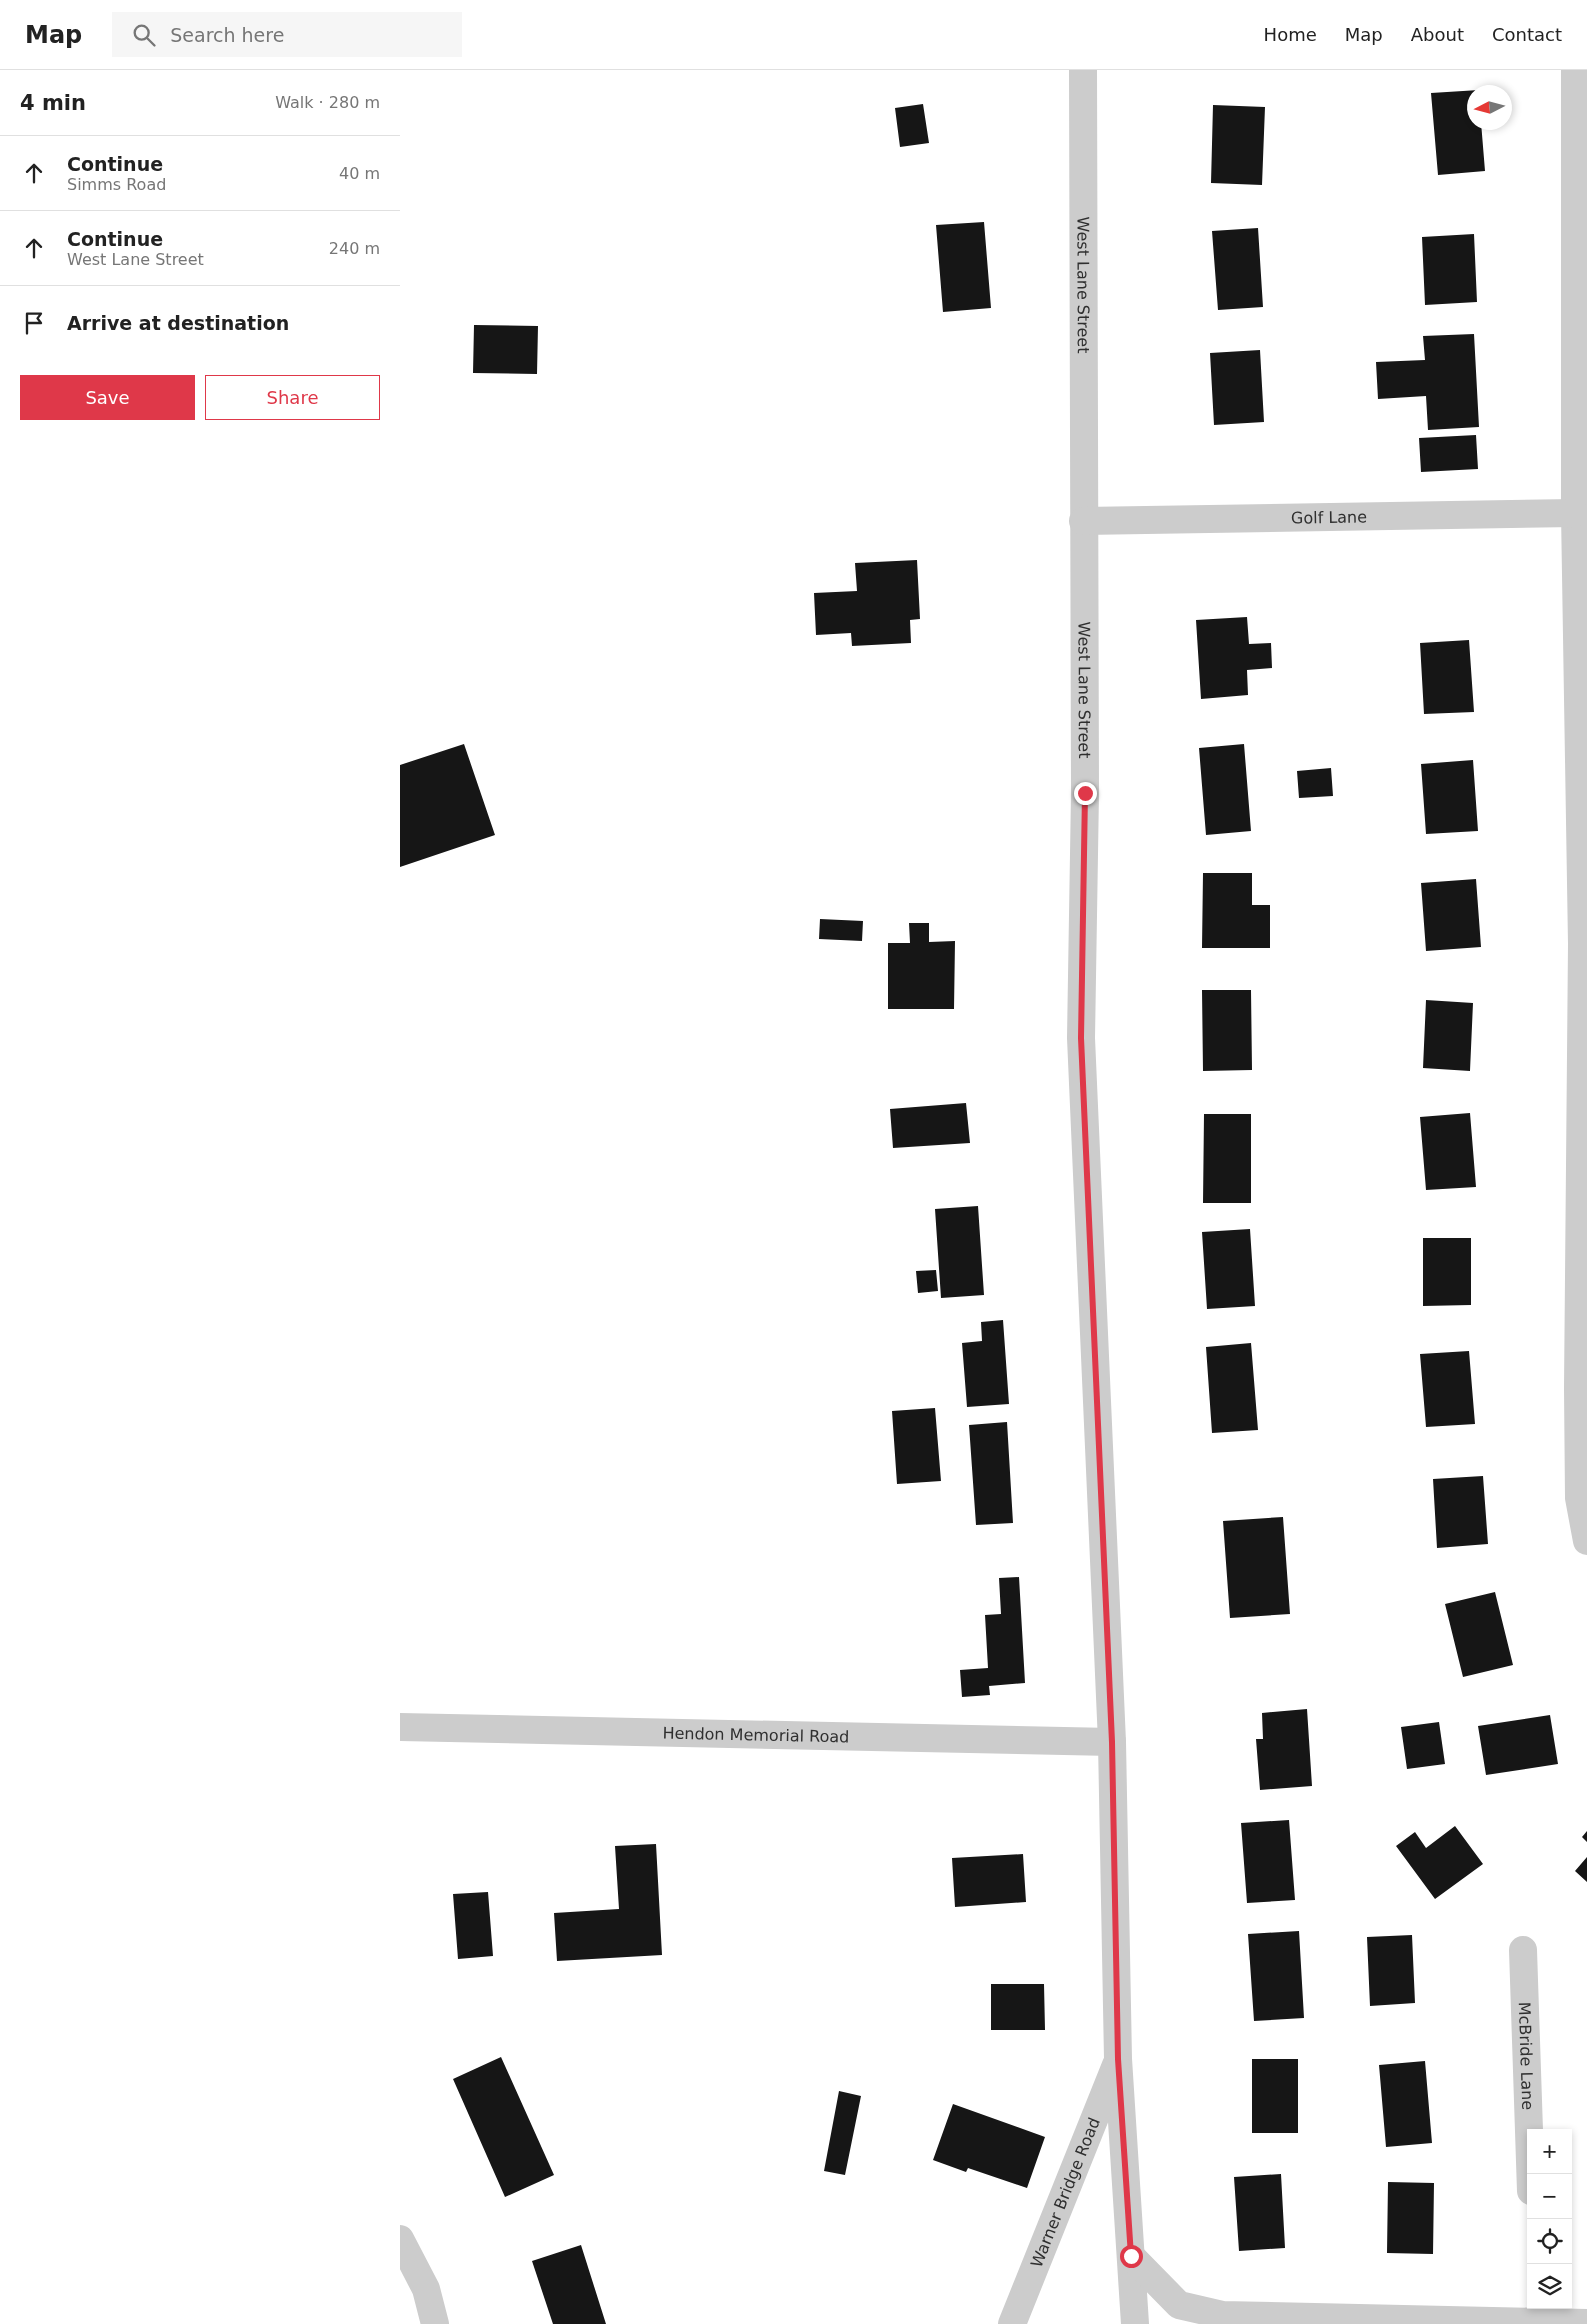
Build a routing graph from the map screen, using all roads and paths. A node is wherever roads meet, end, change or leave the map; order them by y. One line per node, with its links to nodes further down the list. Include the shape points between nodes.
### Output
1 (1083, 70): 4 (street, West Lane Street)
2 (1575, 70): 3 (street)
3 (1579, 520): 4 (street, Golf Lane); 5 (street, via 1582,944 1579,1498)
4 (1083, 521): 7 (street, West Lane Street, via 1085,793 1081,1038)
5 (1587, 1541)
6 (400, 1727): 7 (street, Hendon Memorial Road)
7 (1112, 1742): 9 (street, West Lane Street)
8 (1523, 1950): 10 (street, McBride Lane)
9 (1118, 2059): 12 (street, West Lane Street); 16 (street, Warner Bridge Road)
10 (1530, 2174)
11 (400, 2239): 15 (street, via 426,2289)
12 (1131, 2256): 13 (street, via 1179,2305 1222,2315); 17 (street, West Lane Street)
13 (1534, 2314): 14 (street)
14 (1587, 2323)
15 (435, 2324)
16 (1012, 2324)
17 (1135, 2324)

